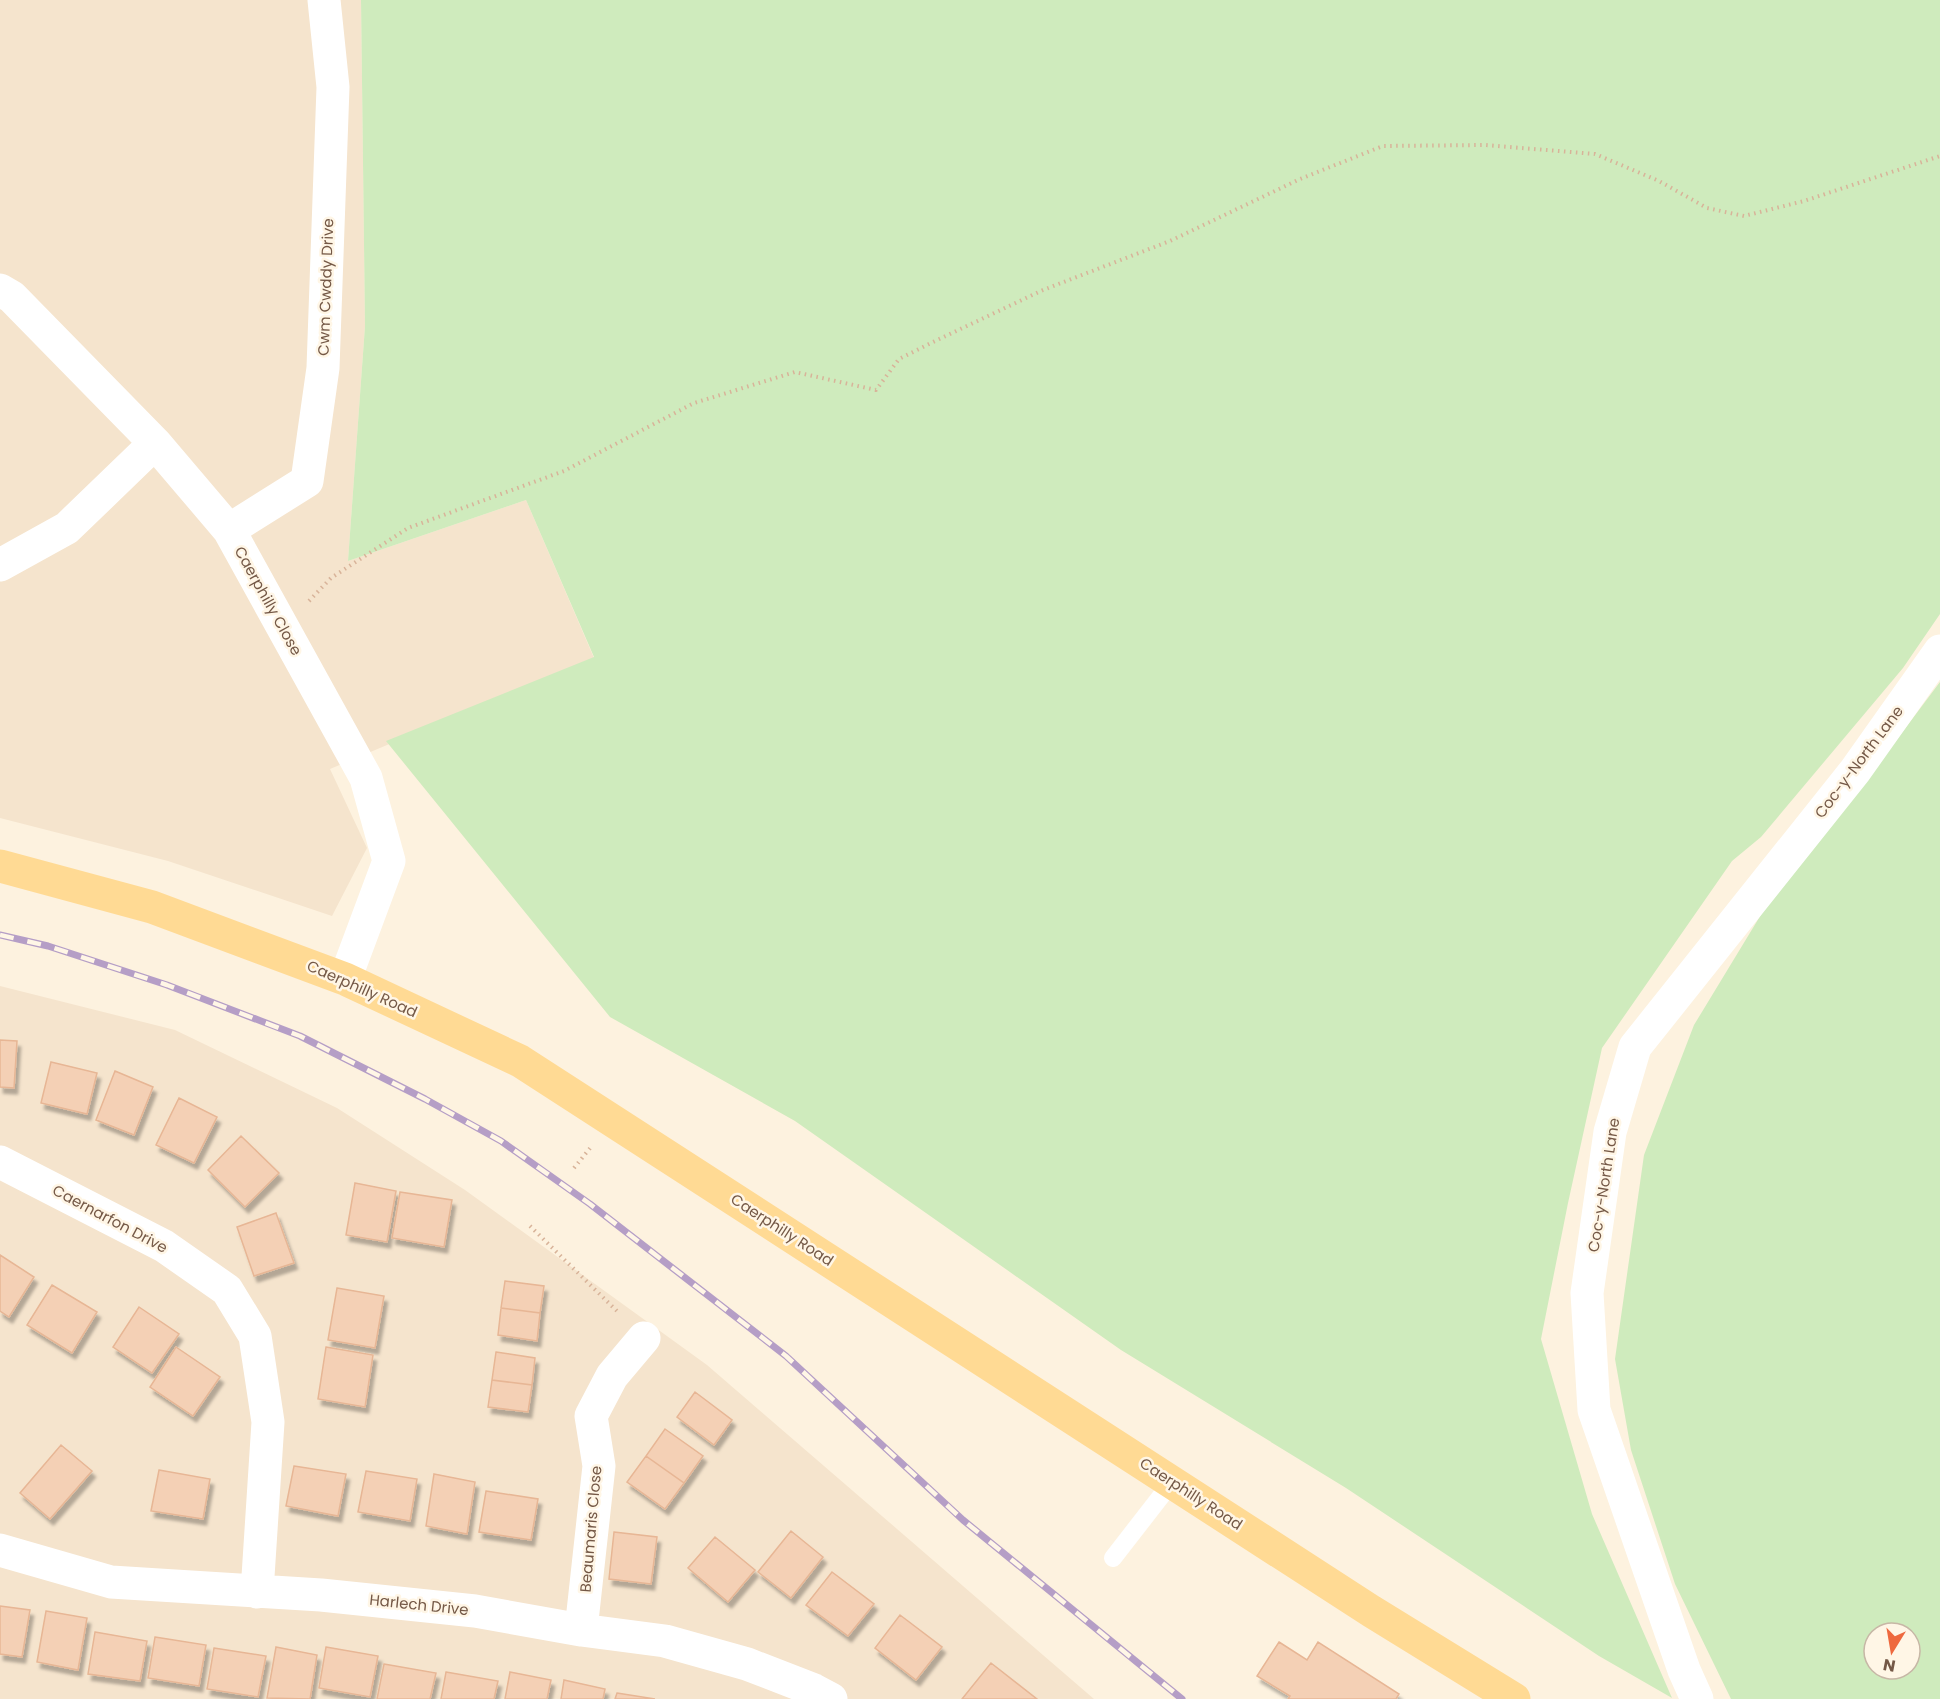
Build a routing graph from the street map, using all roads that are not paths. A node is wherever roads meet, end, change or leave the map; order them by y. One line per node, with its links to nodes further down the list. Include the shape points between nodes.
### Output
1 (324, 0): 4 (street, Cwm Cwddy Drive, via 333,87 323,368 307,481)
2 (0, 290): 3 (street, Caerphilly Close, via 12,297)
3 (155, 443): 4 (street, Caerphilly Close); 5 (street, via 67,528)
4 (229, 530): 8 (street, Caerphilly Close, via 366,778 389,861)
5 (0, 565)
6 (1940, 651): 18 (street, Coc-y-North Lane, via 1855,771 1635,1047 1610,1132 1587,1293 1594,1410)
7 (0, 866): 8 (main road, Caerphilly Road, via 152,906)
8 (345, 979): 11 (main road, Caerphilly Road, via 520,1061)
9 (0, 1162): 14 (street, Caernarfon Drive, via 164,1246 226,1290 255,1335 268,1422)
10 (644, 1338): 15 (street, Beaumaris Close, via 612,1376 591,1416 599,1466)
11 (1172, 1482): 13 (lane); 16 (main road, Caerphilly Road)
12 (0, 1550): 14 (street, Harlech Drive, via 111,1582)
13 (1113, 1558)
14 (257, 1592): 15 (street, Harlech Drive, via 475,1611)
15 (581, 1630): 17 (street, Harlech Drive, via 675,1644 747,1664)
16 (1505, 1697)
17 (831, 1699)
18 (1697, 1699)

